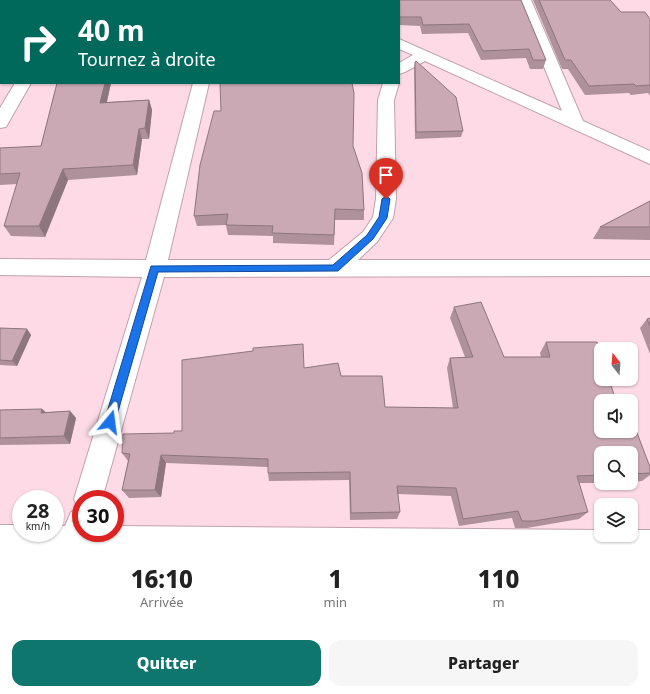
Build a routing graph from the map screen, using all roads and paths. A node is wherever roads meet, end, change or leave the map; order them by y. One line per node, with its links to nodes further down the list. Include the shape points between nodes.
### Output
1 (524, 0): 9 (street)
2 (400, 43): 3 (street)
3 (424, 54): 4 (street); 9 (street)
4 (400, 69)
5 (22, 84): 8 (street)
6 (201, 84): 14 (street)
7 (391, 84): 12 (street, via 386,100 386,199 383,218 370,237)
8 (0, 123)
9 (576, 124): 10 (street)
10 (650, 158)
11 (0, 267): 14 (street)
12 (335, 268): 13 (street); 14 (street)
13 (650, 268)
14 (154, 269): 15 (street)
15 (91, 490)
16 (72, 539): 17 (street)
17 (0, 540)
18 (124, 540): 20 (street)
19 (650, 545): 20 (street)
20 (410, 549)

